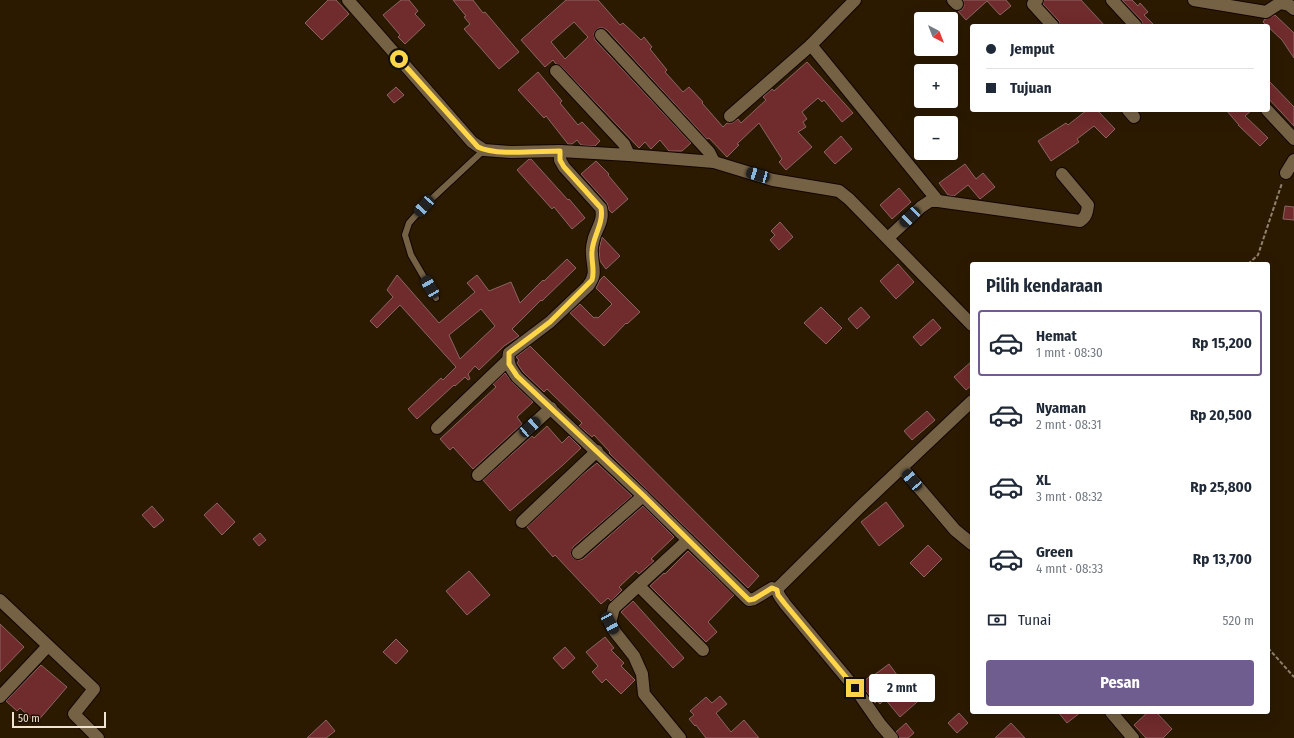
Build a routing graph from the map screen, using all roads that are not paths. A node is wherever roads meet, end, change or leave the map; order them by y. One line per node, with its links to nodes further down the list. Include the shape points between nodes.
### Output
1 (348, 0): 15 (street, via 472,142)
2 (855, 0): 10 (street)
3 (1037, 0): 7 (street, via 1033,4)
4 (1112, 0): 8 (street)
5 (1194, 0): 6 (street, via 1266,12 1280,3)
6 (1294, 9)
7 (1051, 24)
8 (1134, 24)
9 (601, 35): 19 (street, via 709,152)
10 (811, 45): 13 (street); 22 (street)
11 (556, 71): 17 (street, via 624,144)
12 (1270, 112): 14 (street)
13 (730, 116)
14 (1294, 139)
15 (484, 150): 16 (street); 24 (lane, via 424,206 409,223 405,235 411,255)
16 (560, 151): 17 (street); 26 (street, via 560,160 564,167 601,208 603,215 591,253 594,275 588,286 550,322 509,353)
17 (629, 155): 19 (street)
18 (1294, 160): 20 (street)
19 (714, 162): 23 (street, via 773,180 839,191)
20 (1286, 172)
21 (1062, 174): 22 (street, via 1088,205 1085,218 1080,221)
22 (938, 201): 23 (street, via 930,201 921,207)
23 (888, 238): 25 (street)
24 (436, 298)
25 (970, 323)
26 (508, 360): 28 (street, via 517,376); 29 (street)
27 (970, 403): 31 (street)
28 (551, 408): 30 (street); 32 (street)
29 (437, 428)
30 (597, 451): 33 (street); 34 (street)
31 (902, 468): 36 (street, via 955,530); 39 (street)
32 (478, 475)
33 (644, 496): 35 (street); 37 (street)
34 (522, 522)
35 (688, 540): 38 (street); 39 (street, via 749,600 772,588)
36 (970, 542)
37 (578, 553)
38 (639, 586): 42 (street); 46 (street, via 614,608 610,623 634,656 642,674 644,694)
39 (777, 590): 47 (street, via 778,595 855,688)
40 (2, 605): 41 (street)
41 (48, 646): 43 (street); 45 (street, via 94,689 74,714)
42 (703, 650)
43 (0, 698)
44 (1113, 714): 48 (street)
45 (98, 738)
46 (680, 738)
47 (892, 738)
48 (1133, 738)

